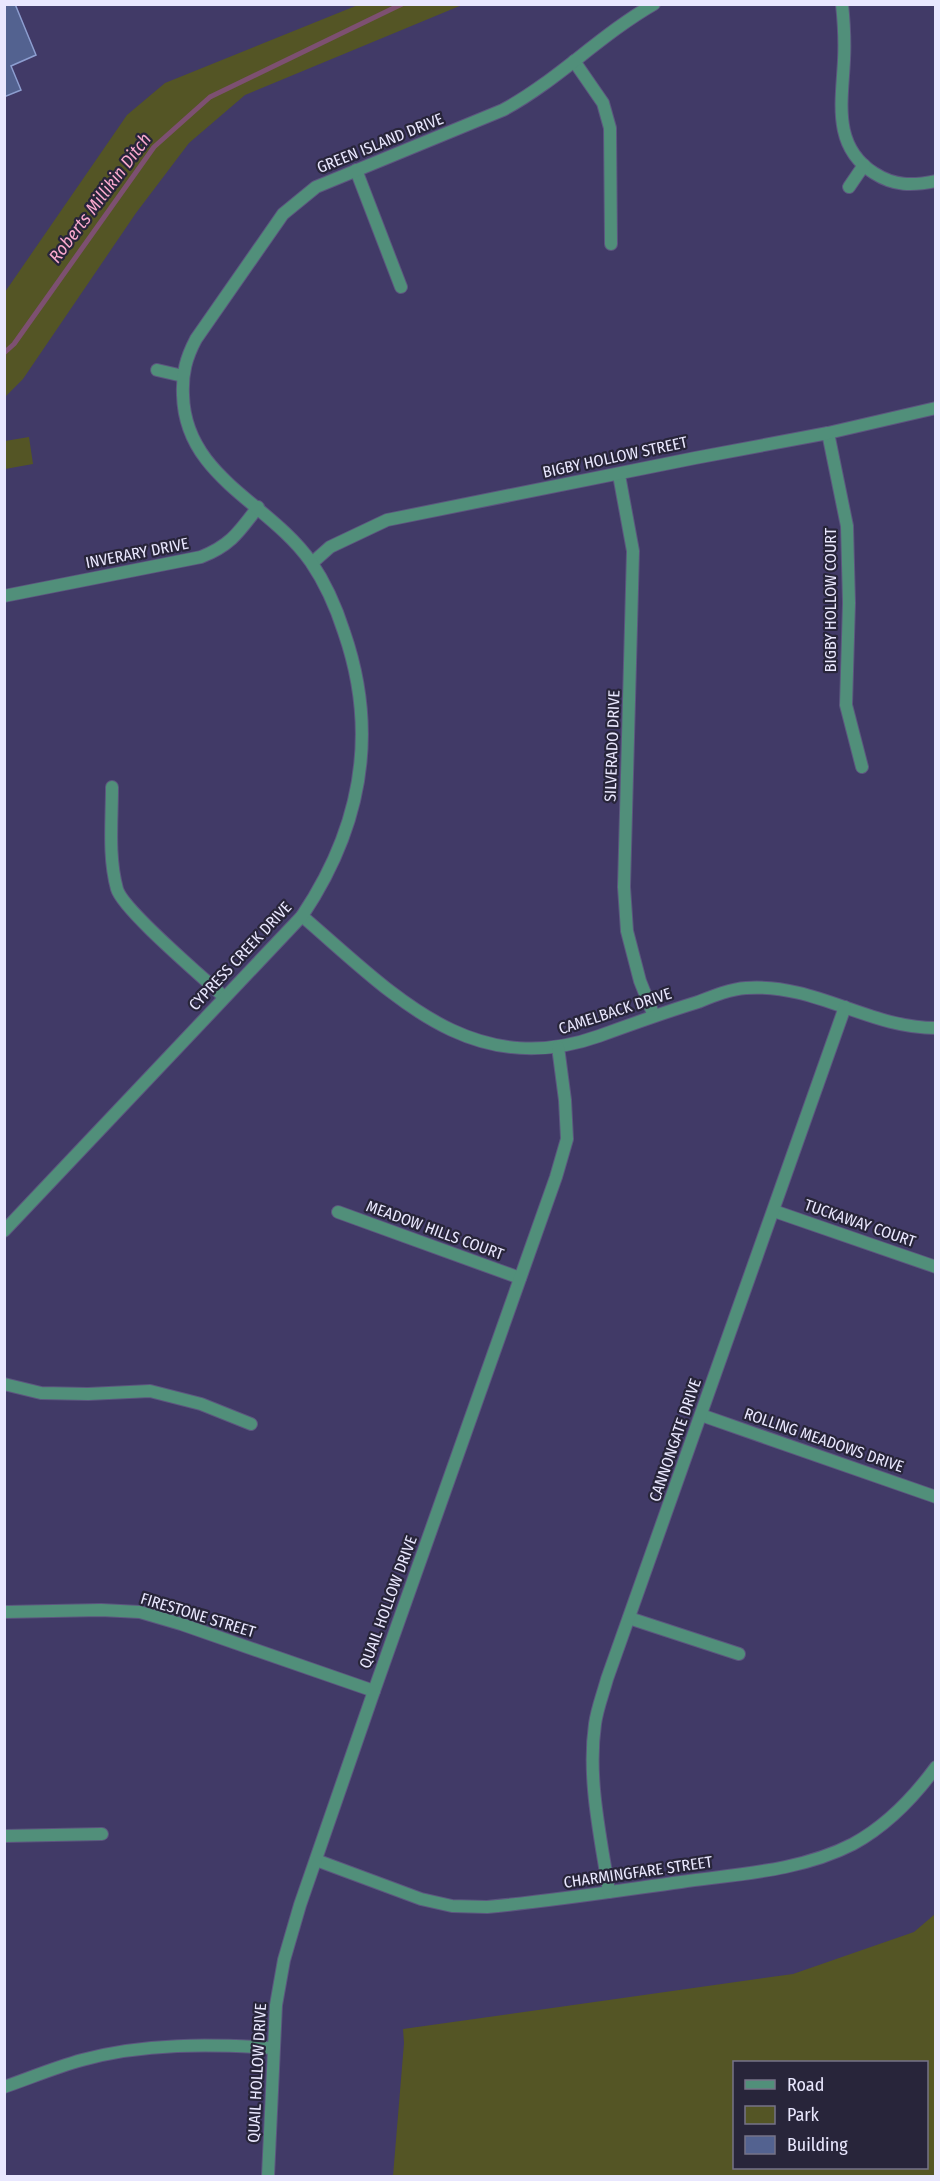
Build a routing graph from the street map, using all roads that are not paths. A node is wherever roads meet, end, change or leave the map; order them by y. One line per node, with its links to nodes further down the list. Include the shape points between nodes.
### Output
1 (654, 4): 3 (street, GREEN ISLAND DRIVE)
2 (843, 4): 4 (street, via 840,101 844,132 849,148)
3 (574, 61): 5 (street, GREEN ISLAND DRIVE, via 530,96 503,110); 8 (street, via 603,103 610,128)
4 (864, 165): 6 (street, via 885,180 901,185); 7 (street)
5 (356, 170): 9 (street); 11 (street, GREEN ISLAND DRIVE, via 315,187 283,214 196,339)
6 (936, 181)
7 (849, 187)
8 (611, 244)
9 (401, 288)
10 (157, 370): 11 (street)
11 (183, 376): 15 (street, CYPRESS CREEK DRIVE, via 183,405 195,443 225,482)
12 (936, 408): 13 (street, BIGBY HOLLOW STREET)
13 (828, 433): 14 (street, BIGBY HOLLOW STREET); 18 (street, BIGBY HOLLOW COURT, via 847,526 846,705)
14 (619, 475): 16 (street, BIGBY HOLLOW STREET, via 387,520 330,548); 23 (street, SILVERADO DRIVE, via 633,551 624,887 627,931)
15 (258, 507): 16 (street, CYPRESS CREEK DRIVE); 17 (street, INVERARY DRIVE, via 234,538 201,557)
16 (312, 563): 20 (street, CYPRESS CREEK DRIVE, via 334,601 359,681 362,758 338,850)
17 (4, 596)
18 (862, 767)
19 (112, 788): 21 (street, via 112,857 118,892)
20 (302, 916): 21 (street, CYPRESS CREEK DRIVE); 25 (street, CAMELBACK DRIVE, via 408,1006 438,1023 491,1045)
21 (224, 997): 28 (street, CYPRESS CREEK DRIVE)
22 (845, 1007): 23 (street, CAMELBACK DRIVE, via 789,989 744,988); 24 (street, CAMELBACK DRIVE, via 899,1025); 26 (street, CANNONGATE DRIVE)
23 (654, 1016): 25 (street, CAMELBACK DRIVE)
24 (936, 1028)
25 (558, 1047): 30 (street, QUAIL HOLLOW DRIVE, via 567,1139)
26 (774, 1211): 29 (street, TUCKAWAY COURT); 32 (street, CANNONGATE DRIVE)
27 (338, 1212): 30 (street, MEADOW HILLS COURT)
28 (4, 1231)
29 (936, 1267)
30 (520, 1278): 38 (street, QUAIL HOLLOW DRIVE)
31 (4, 1384): 33 (street, via 41,1393 150,1391 201,1404)
32 (701, 1415): 34 (street, ROLLING MEADOWS DRIVE); 36 (street, CANNONGATE DRIVE)
33 (251, 1424)
34 (936, 1497)
35 (4, 1612): 38 (street, FIRESTONE STREET, via 140,1612)
36 (629, 1618): 37 (street); 43 (street, CANNONGATE DRIVE, via 595,1723 592,1759)
37 (739, 1654)
38 (374, 1691): 42 (street, QUAIL HOLLOW DRIVE)
39 (936, 1767): 43 (street, CHARMINGFARE STREET, via 880,1826 829,1855 767,1870)
40 (102, 1834): 41 (street)
41 (4, 1836)
42 (316, 1860): 43 (street, CHARMINGFARE STREET, via 421,1899 452,1906 487,1907); 44 (street, QUAIL HOLLOW DRIVE, via 284,1960)
43 (609, 1892)
44 (273, 2048): 45 (street, via 184,2046 119,2053 83,2060); 46 (street, QUAIL HOLLOW DRIVE)
45 (4, 2087)
46 (268, 2176)

